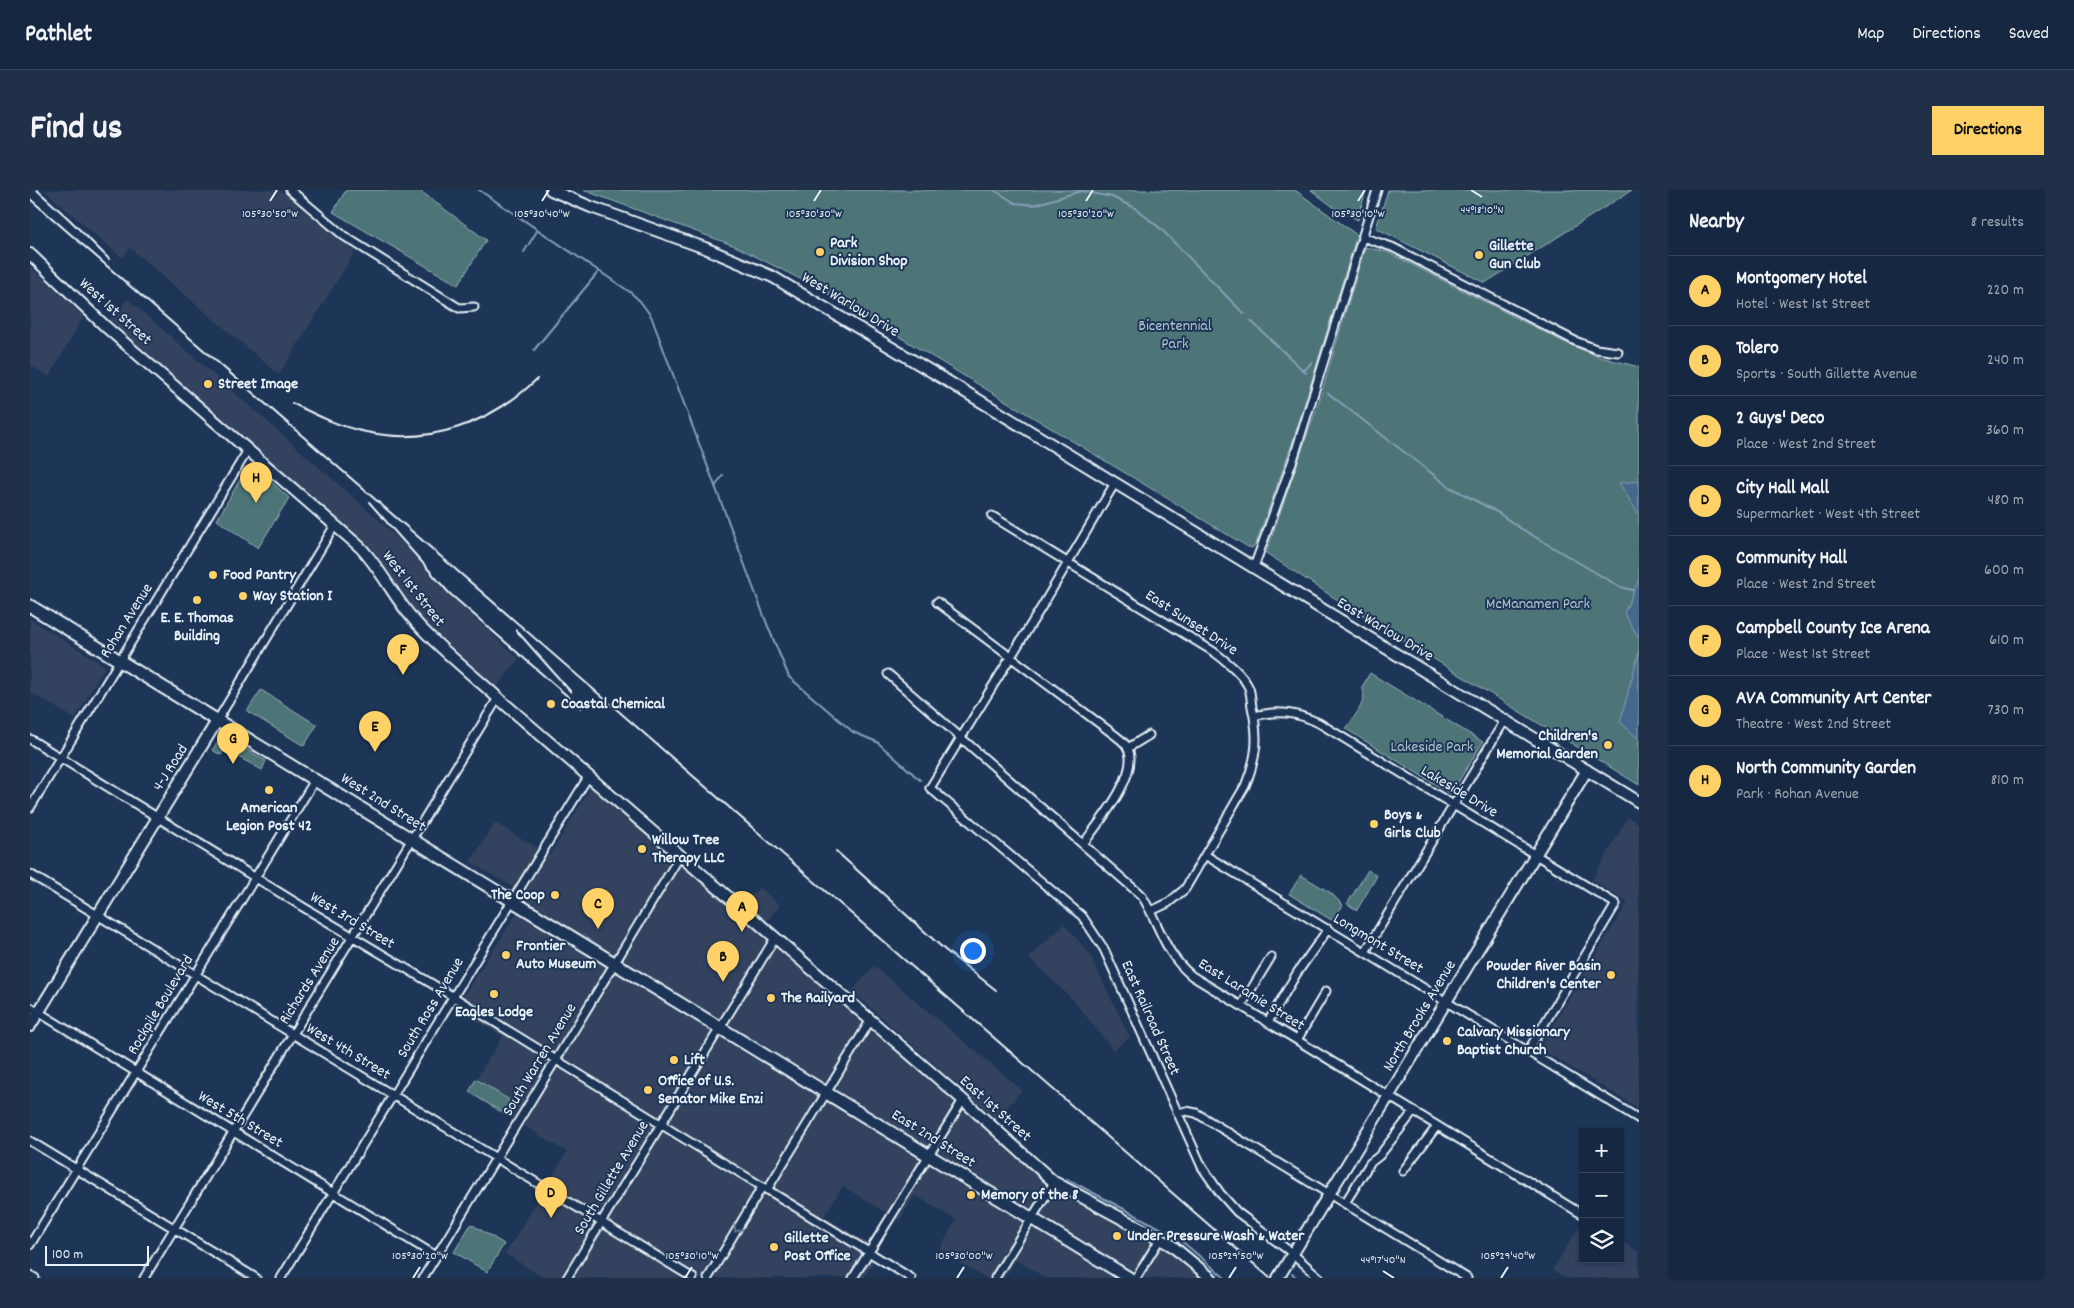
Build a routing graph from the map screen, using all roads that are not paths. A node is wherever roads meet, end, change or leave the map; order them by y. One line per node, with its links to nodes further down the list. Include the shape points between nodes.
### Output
1 (290, 190): 6 (street, via 365,251 459,308)
2 (551, 190): 9 (street, West Warlow Drive, via 705,248 773,278)
3 (1377, 190): 4 (street)
4 (1362, 237): 7 (street, via 1392,247 1575,341 1596,349); 13 (street, via 1294,457)
5 (30, 254): 8 (street, West 1st Street, via 106,326)
6 (474, 307)
7 (1618, 352)
8 (248, 450): 11 (street, West 1st Street); 17 (street, Rohan Avenue)
9 (1115, 483): 12 (street); 13 (street, East Warlow Drive)
10 (992, 516): 12 (street, East Sunset Drive)
11 (335, 525): 19 (street, West 1st Street, via 369,557 425,633); 22 (street, 4-J Road)
12 (1068, 562): 16 (street); 20 (street, East Sunset Drive, via 1235,668 1248,688)
13 (1254, 567): 21 (street, East Warlow Drive)
14 (936, 602): 16 (street)
15 (30, 606): 17 (main road, West 2nd Street)
16 (1012, 657): 24 (street); 26 (street)
17 (119, 660): 22 (main road, West 2nd Street); 27 (street, Rohan Avenue)
18 (888, 674): 24 (street, East Laramie Street)
19 (498, 698): 29 (street, West 1st Street); 35 (street, Richards Avenue)
20 (1254, 716): 32 (street, Lakeside Drive, via 1291,712 1304,716); 38 (street, East Sunset Drive, via 1257,734 1252,768)
21 (1505, 720): 28 (street, East Warlow Drive); 32 (street)
22 (217, 721): 30 (main road, West 2nd Street); 34 (street, 4-J Road)
23 (1149, 735): 26 (street)
24 (961, 738): 36 (street, East Laramie Street); 71 (street, East Railroad Street, via 930,788 1082,916 1104,949)
25 (30, 740): 27 (street, West 3rd Street)
26 (1128, 748): 36 (street, via 1131,765 1126,781)
27 (61, 758): 33 (street, Rohan Avenue); 34 (street, West 3rd Street)
28 (1587, 770): 31 (street, East Warlow Drive); 37 (street, North Brooks Avenue)
29 (588, 777): 39 (street, West 1st Street); 42 (street, South Ross Avenue)
30 (315, 780): 35 (main road, West 2nd Street); 41 (street, Rockpile Boulevard)
31 (1639, 802)
32 (1454, 805): 37 (street, Lakeside Drive); 48 (street)
33 (30, 808)
34 (158, 817): 41 (street, West 3rd Street); 44 (street, 4-J Road)
35 (412, 840): 42 (main road, West 2nd Street); 46 (street, Richards Avenue)
36 (1083, 844): 43 (street, East Laramie Street, via 1142,896)
37 (1536, 854): 54 (street, North Brooks Avenue); 63 (street, Lakeside Drive, via 1616,904)
38 (1205, 855): 43 (street, East Sunset Drive, via 1185,889 1168,903); 45 (street, Longmont Street)
39 (680, 856): 47 (street, West 1st Street); 50 (street, South Warren Avenue)
40 (30, 874): 44 (street, West 4th Street)
41 (256, 878): 46 (street, West 3rd Street); 51 (street, Rockpile Boulevard)
42 (512, 900): 50 (main road, West 2nd Street); 53 (street, South Ross Avenue)
43 (1151, 911): 55 (street, East Laramie Street, via 1168,950 1178,964)
44 (98, 915): 51 (street, West 4th Street); 56 (street, 4-J Road)
45 (1328, 929): 48 (street, Longmont Street); 58 (street)
46 (353, 937): 53 (street, West 3rd Street); 61 (street, Richards Avenue)
47 (775, 938): 57 (street, East 1st Street); 60 (street, South Gillette Avenue)
48 (1365, 952): 54 (street, Longmont Street)
49 (1271, 957): 55 (street)
50 (615, 964): 60 (main road, West 2nd Street); 64 (street, South Warren Avenue)
51 (195, 974): 61 (street, West 4th Street); 65 (street, Rockpile Boulevard)
52 (1326, 990): 62 (street)
53 (454, 997): 64 (street, West 3rd Street); 67 (street, South Ross Avenue)
54 (1447, 1002): 63 (street, Longmont Street); 68 (street, North Brooks Avenue)
55 (1241, 1006): 58 (street, East Laramie Street)
56 (34, 1010): 59 (street, 4-J Road); 65 (street, West 5th Street)
57 (870, 1021): 66 (street); 69 (street, East 1st Street)
58 (1268, 1022): 62 (street, East Laramie Street)
59 (30, 1026)
60 (720, 1027): 66 (main road, East 2nd Street); 73 (street, South Gillette Avenue)
61 (293, 1034): 67 (street, West 4th Street); 75 (street, Richards Avenue)
62 (1297, 1040): 68 (street, East Laramie Street)
63 (1528, 1051): 72 (street, Longmont Street)
64 (555, 1059): 73 (street, West 3rd Street); 78 (street, South Warren Avenue)
65 (136, 1072): 75 (street, West 5th Street); 79 (street, Rockpile Boulevard)
66 (826, 1092): 77 (main road, East 2nd Street); 82 (street)
67 (394, 1096): 78 (street, West 4th Street); 83 (street, South Ross Avenue)
68 (1389, 1096): 70 (street, East Laramie Street); 84 (street, North Brooks Avenue)
69 (963, 1100): 77 (street); 81 (street, East 1st Street)
70 (1414, 1111): 74 (street, East Laramie Street); 85 (street, via 1370,1163)
71 (1178, 1113): 84 (street, via 1196,1113); 93 (street, East Railroad Street, via 1202,1167 1220,1193 1237,1212)
72 (1639, 1118)
73 (661, 1125): 82 (street, West 3rd Street); 88 (street, South Gillette Avenue)
74 (1437, 1126): 80 (street); 86 (street, East Laramie Street)
75 (233, 1131): 83 (street, West 5th Street); 89 (street, Richards Avenue)
76 (30, 1141): 79 (street)
77 (929, 1155): 87 (main road, East 2nd Street); 92 (street)
78 (496, 1158): 88 (street, West 4th Street); 94 (street, South Warren Avenue)
79 (76, 1169): 89 (street); 91 (street, Rockpile Boulevard)
80 (1403, 1171)
81 (1054, 1182): 87 (street); 90 (street, East 1st Street)
82 (764, 1188): 92 (street, West 3rd Street); 103 (street, one-way to 103)
83 (334, 1193): 94 (street, West 5th Street); 99 (street, South Ross Avenue)
84 (1330, 1194): 85 (street); 93 (street, North Brooks Avenue)
85 (1345, 1203): 112 (street)
86 (1579, 1209)
87 (1032, 1218): 106 (street); 107 (main road, East 2nd Street)
88 (601, 1223): 101 (street, South Gillette Avenue); 102 (street, West 4th Street)
89 (174, 1228): 97 (street, Richards Avenue); 98 (street)
90 (1160, 1239): 108 (street); 109 (street, East 1st Street)
91 (30, 1245)
92 (869, 1252): 104 (street); 105 (street, West 3rd Street)
93 (1292, 1253): 110 (street, North Brooks Avenue); 111 (street, East Railroad Street)
94 (436, 1256): 100 (street, South Warren Avenue)
95 (30, 1275): 96 (street)
96 (35, 1278)
97 (144, 1278)
98 (256, 1278)
99 (281, 1278)
100 (423, 1278)
101 (567, 1278)
102 (693, 1278)
103 (708, 1278)
104 (853, 1278)
105 (911, 1278)
106 (995, 1278)
107 (1129, 1278)
108 (1136, 1278)
109 (1211, 1278)
110 (1278, 1278)
111 (1320, 1278)
112 (1467, 1278)

